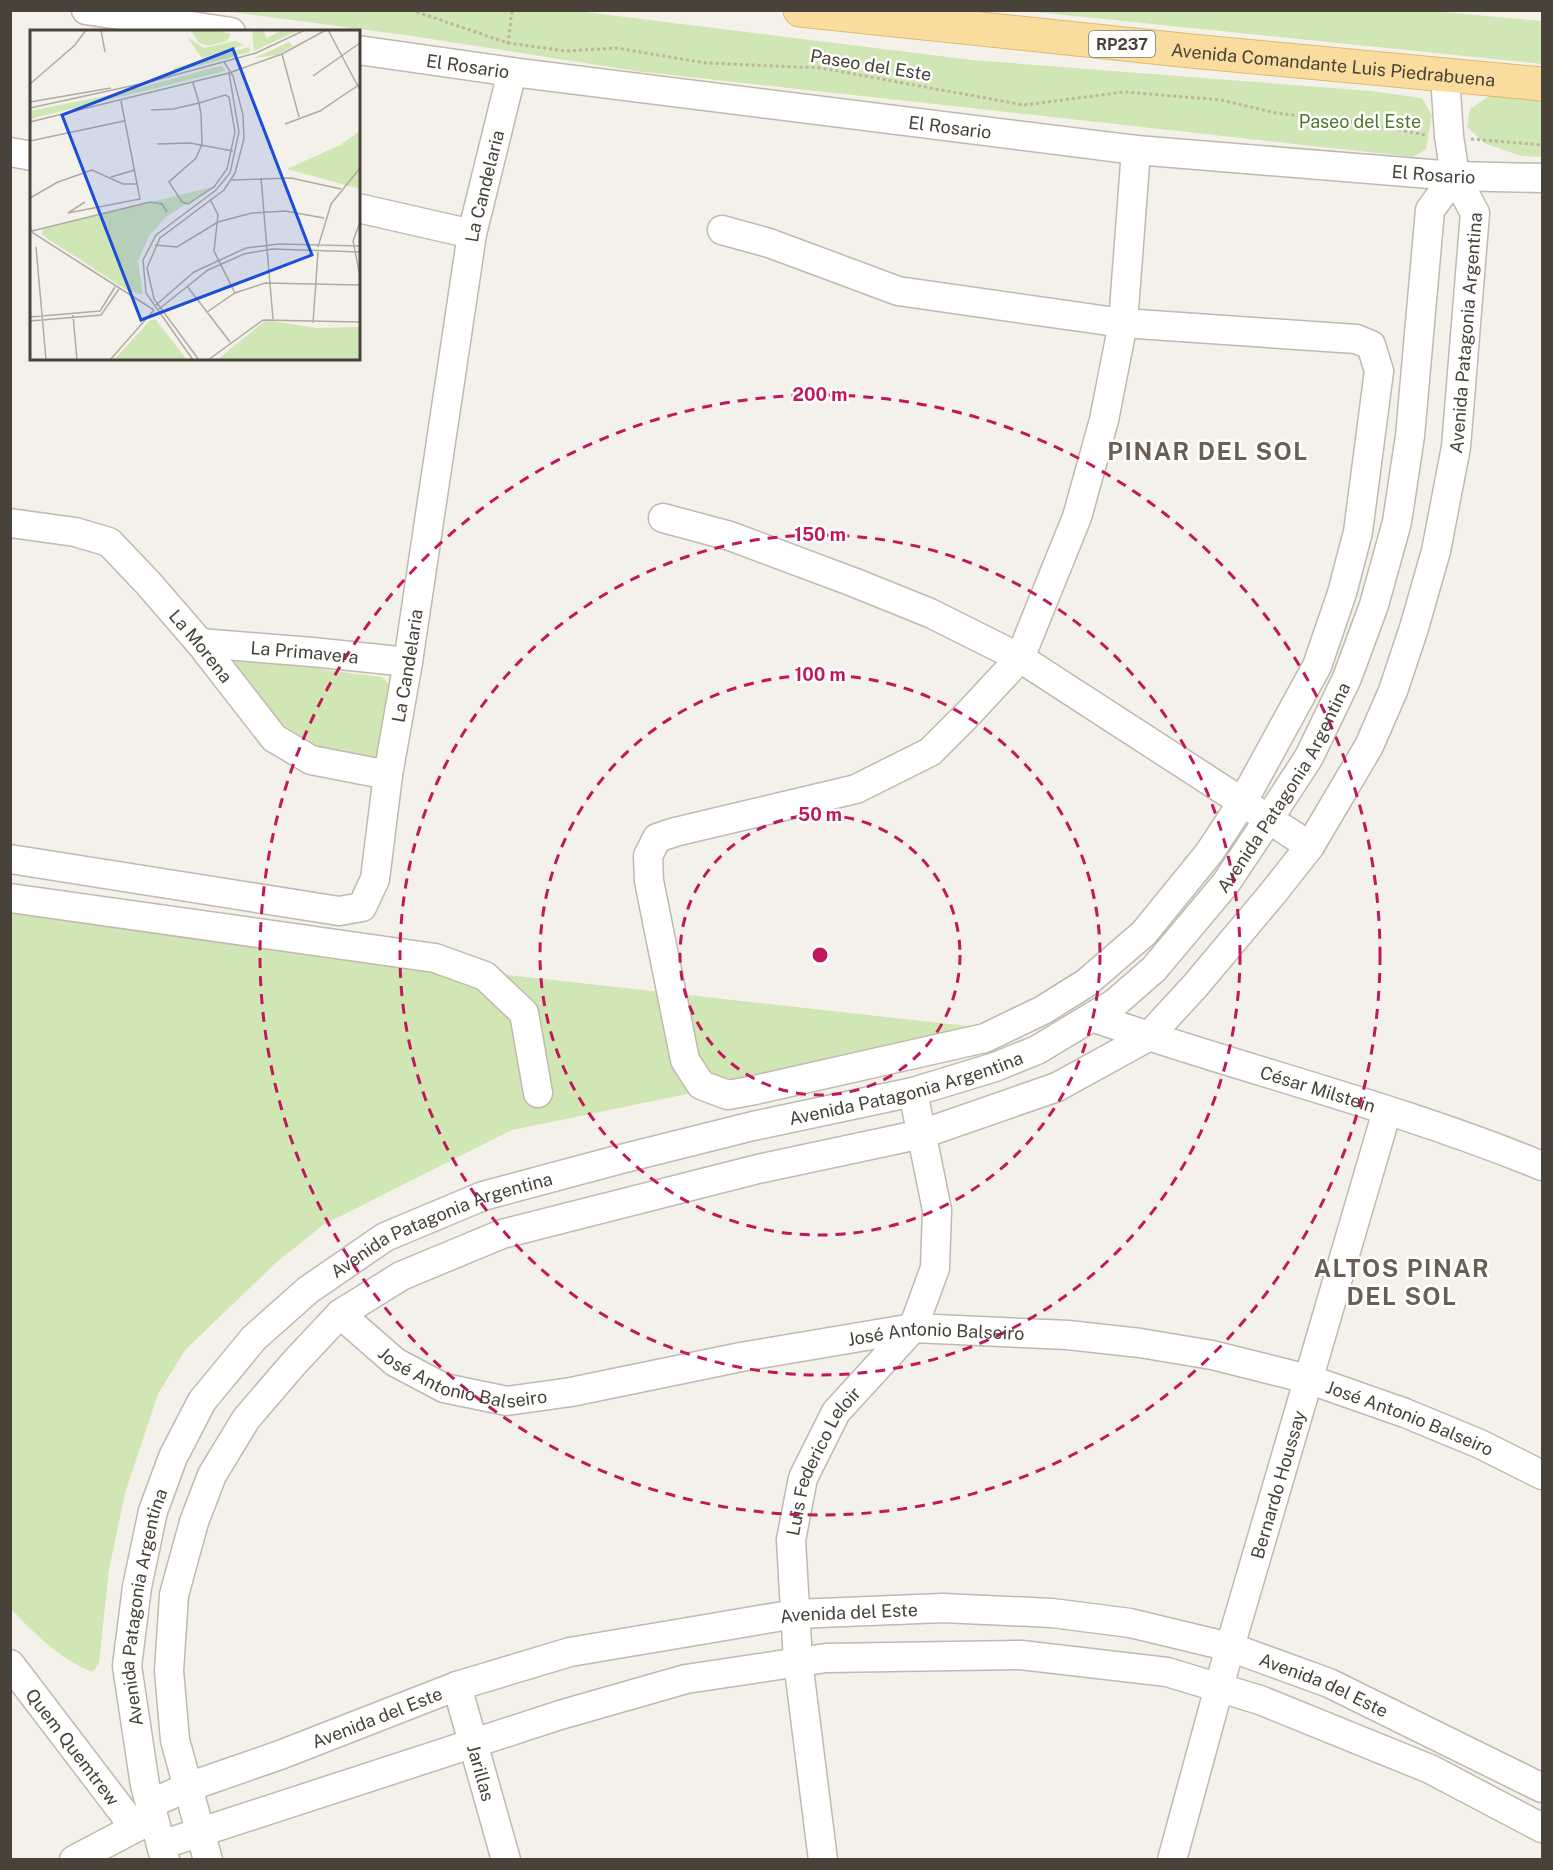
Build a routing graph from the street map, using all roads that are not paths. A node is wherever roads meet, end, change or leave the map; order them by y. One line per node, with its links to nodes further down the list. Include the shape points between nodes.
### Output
1 (86, 10): 3 (street)
2 (800, 10): 6 (main road, Avenida Comandante Luis Piedrabuena / RP237)
3 (218, 30)
4 (360, 50): 5 (street, El Rosario)
5 (507, 72): 8 (street, El Rosario); 15 (street, La Candelaria)
6 (1445, 75): 7 (main road, Avenida Comandante Luis Piedrabuena / RP237); 11 (street)
7 (1542, 84)
8 (1136, 150): 11 (street, El Rosario); 16 (street)
9 (10, 152): 10 (street)
10 (30, 156)
11 (1455, 176): 12 (street, El Rosario); 24 (street, Avenida Patagonia Argentina, via 1430,210 1410,436 1397,522 1374,604 1347,678 1309,757); 25 (street, Avenida Patagonia Argentina, via 1475,213 1456,447 1436,551 1414,628 1381,718 1369,746)
12 (1542, 178)
13 (360, 208): 15 (street)
14 (722, 230): 16 (street, via 769,243 898,291)
15 (472, 234): 21 (street, La Candelaria)
16 (1123, 322): 20 (street, via 1104,420 1077,517); 23 (street, via 1356,339 1371,345 1379,371 1358,532 1342,593 1317,666)
17 (663, 518): 20 (street, via 730,536 853,582 930,613)
18 (10, 523): 19 (street, La Morena, via 75,532 109,542)
19 (200, 644): 21 (street, La Primavera); 22 (street, La Morena, via 274,738 311,760)
20 (1020, 658): 23 (street); 23 (street, via 930,752 856,789 657,838 648,856 649,881 685,1060 701,1085 728,1095 756,1090 985,1038 1043,1010 1086,983 1144,933 1209,853)
21 (408, 662): 22 (street, La Candelaria)
22 (388, 775): 26 (street, La Candelaria, via 375,879 362,907 339,911)
23 (1242, 803): 24 (street)
24 (1268, 820): 25 (street); 28 (street, Avenida Patagonia Argentina, via 1226,883 1154,969 1115,1003)
25 (1310, 846): 29 (street, Avenida Patagonia Argentina)
26 (10, 859)
27 (10, 898): 31 (street, via 435,958 475,972 485,976 524,1013)
28 (1092, 1017): 29 (street, César Milstein); 30 (street, Avenida Patagonia Argentina, via 1037,1050)
29 (1148, 1037): 32 (street, César Milstein); 33 (street, Avenida Patagonia Argentina, via 1057,1087)
30 (913, 1092): 33 (street, Luis Federico Leloir); 49 (street, Avenida Patagonia Argentina, via 753,1126 483,1196 385,1237 308,1290 254,1338 202,1401 173,1457 153,1510 136,1587 127,1666)
31 (538, 1093)
32 (1387, 1111): 34 (street, César Milstein); 37 (street, Bernardo Houssay)
33 (922, 1134): 35 (street, Avenida Patagonia Argentina, via 758,1169 502,1234 401,1276); 36 (street, Luis Federico Leloir, via 937,1210 935,1268)
34 (1542, 1166)
35 (340, 1314): 36 (street, José Antonio Balseiro, via 395,1362 444,1388 507,1401); 46 (street, Avenida Patagonia Argentina, via 246,1419 212,1475 194,1522 174,1595 169,1671 175,1740)
36 (914, 1328): 37 (street, José Antonio Balseiro, via 1068,1335 1140,1343 1212,1355); 39 (street, Luis Federico Leloir, via 836,1412 803,1478 791,1540)
37 (1308, 1379): 38 (street, José Antonio Balseiro, via 1405,1413); 40 (street, Bernardo Houssay)
38 (1542, 1475)
39 (795, 1614): 40 (street, Avenida del Este, via 943,1608 1052,1613 1130,1623); 41 (street, Luis Federico Leloir); 43 (street, Avenida del Este, via 570,1652)
40 (1230, 1647): 44 (street, Bernardo Houssay); 47 (street, Avenida del Este, via 1329,1683)
41 (798, 1661): 44 (street, Avenida del Este, via 1021,1655 1167,1672); 45 (street, Avenida del Este, via 686,1679); 54 (street, Luis Federico Leloir)
42 (10, 1664): 49 (street, Quem Quemtrew)
43 (457, 1686): 45 (street, Jarillas); 46 (street, Avenida del Este)
44 (1218, 1688): 48 (street, Avenida del Este, via 1260,1700 1430,1769); 55 (street, Bernardo Houssay)
45 (473, 1743): 50 (street, Avenida del Este); 53 (street, Jarillas)
46 (188, 1787): 49 (street, Avenida del Este); 50 (street, Avenida Patagonia Argentina)
47 (1542, 1788)
48 (1542, 1828)
49 (153, 1831): 50 (street, Avenida del Este); 51 (street)
50 (201, 1832): 52 (street, Avenida Patagonia Argentina)
51 (74, 1860)
52 (208, 1860)
53 (506, 1860)
54 (823, 1860)
55 (1172, 1860)

